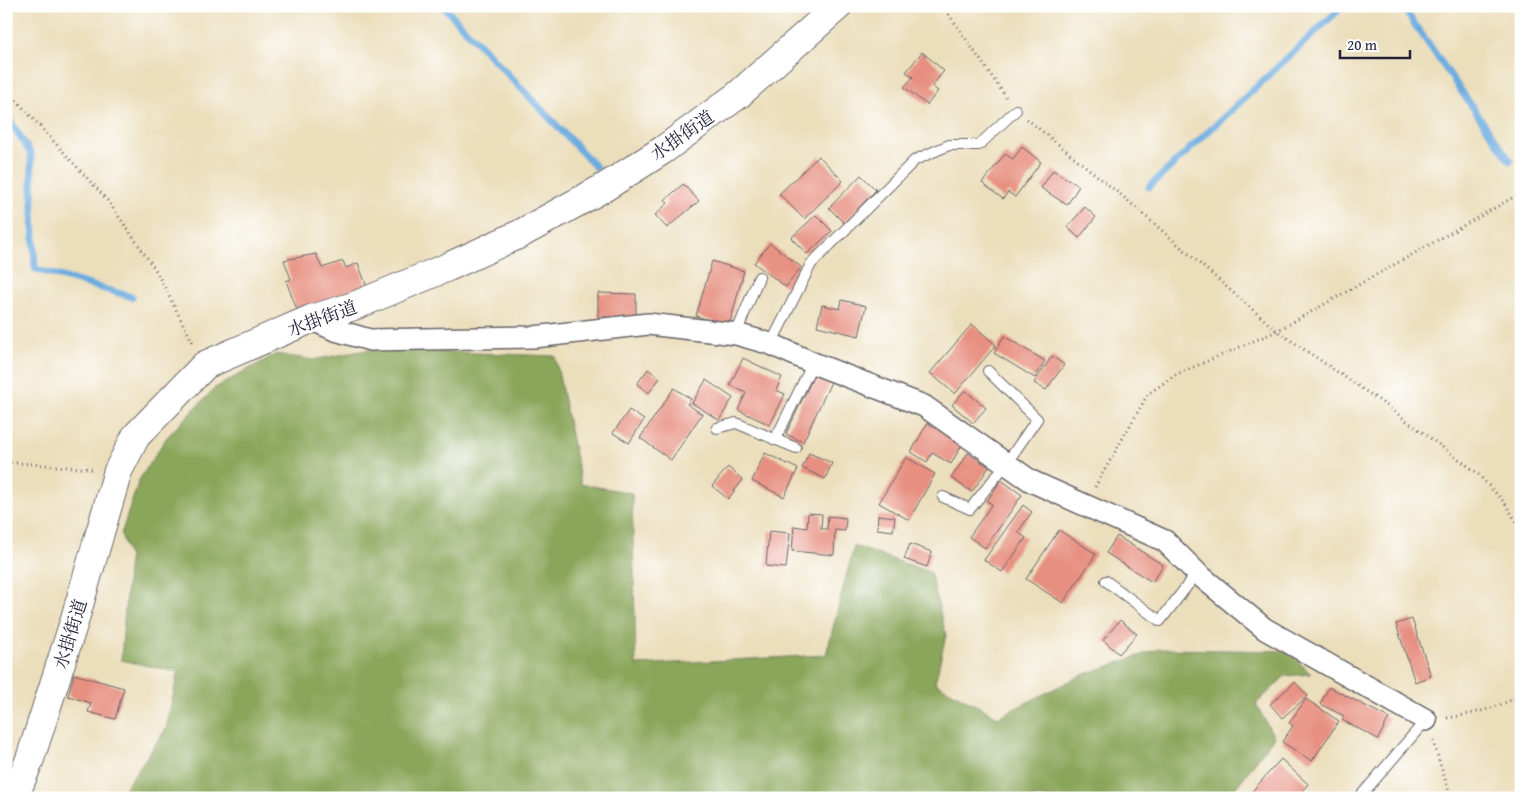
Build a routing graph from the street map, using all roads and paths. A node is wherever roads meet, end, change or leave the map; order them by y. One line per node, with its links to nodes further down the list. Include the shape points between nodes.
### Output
1 (838, 6): 7 (main road, 水掛街道, via 738,95 663,150 605,187 520,234 448,267 354,306)
2 (943, 6): 4 (path)
3 (6, 89): 12 (path, via 108,201 155,269)
4 (1016, 110): 8 (path, via 1127,200); 10 (lane, via 979,145 949,145 915,160 811,264)
5 (1521, 193): 8 (path)
6 (759, 277): 9 (lane)
7 (311, 319): 9 (street, via 370,340 534,337 648,324); 12 (main road, 水掛街道)
8 (1277, 331): 21 (path, via 1175,375 1148,394); 22 (path, via 1476,472 1504,502)
9 (736, 334): 10 (street)
10 (771, 344): 11 (street)
11 (812, 363): 15 (lane); 18 (street, via 924,406)
12 (205, 365): 19 (main road, 水掛街道, via 136,436)
13 (988, 371): 18 (lane, via 1037,418)
14 (717, 428): 15 (lane, via 736,423)
15 (775, 440): 16 (lane)
16 (796, 448)
17 (6, 462): 19 (path)
18 (1006, 464): 20 (lane, via 970,509); 21 (street, via 1031,481)
19 (118, 471): 27 (main road, 水掛街道, via 72,631)
20 (943, 497)
21 (1085, 505): 23 (street, via 1166,541)
22 (1521, 529)
23 (1197, 573): 24 (lane, via 1160,621); 26 (street, via 1265,629)
24 (1106, 582)
25 (1521, 695): 26 (path, via 1501,706 1470,715)
26 (1426, 720): 28 (lane); 29 (path)
27 (14, 798)
28 (1359, 798)
29 (1451, 798)

